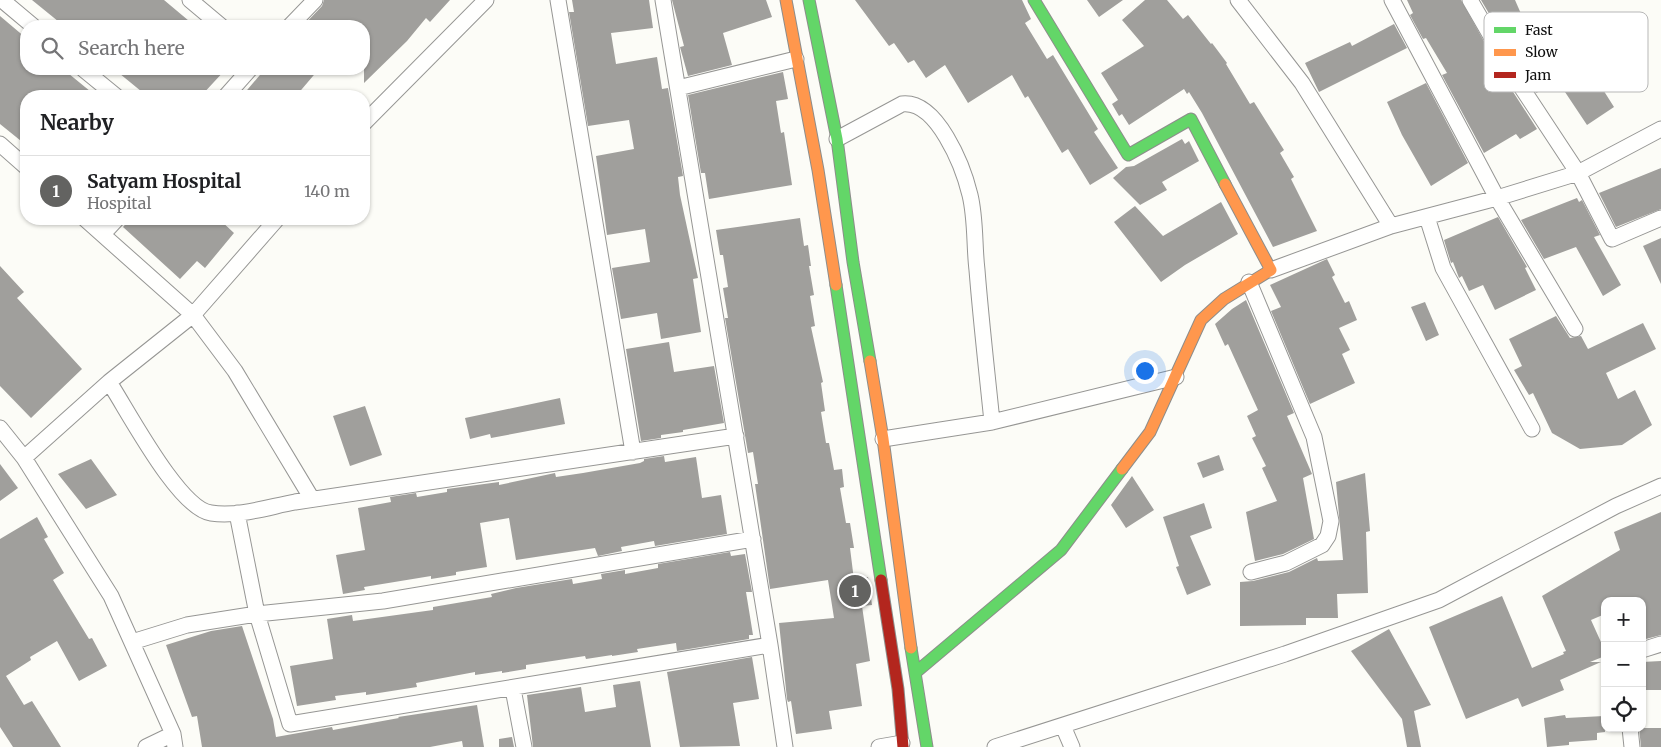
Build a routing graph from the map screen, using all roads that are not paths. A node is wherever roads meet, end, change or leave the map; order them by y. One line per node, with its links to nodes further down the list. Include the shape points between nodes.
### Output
1 (2, 0): 13 (street)
2 (190, 0): 14 (street)
3 (315, 0): 15 (street)
4 (486, 0): 24 (street)
5 (558, 0): 49 (street)
6 (663, 0): 20 (street)
7 (786, 0): 17 (street)
8 (809, 0): 26 (street, via 828,107)
9 (1034, 0): 38 (street, via 1128,155 1190,119)
10 (1238, 0): 36 (street, via 1302,84)
11 (1392, 0): 30 (street)
12 (1470, 0): 16 (street)
13 (26, 20)
14 (214, 20)
15 (296, 20)
16 (1484, 24)
17 (796, 59): 20 (street); 66 (street, via 824,209 898,689)
18 (91, 75): 21 (street)
19 (245, 75): 22 (street)
20 (678, 88): 47 (street)
21 (109, 90)
22 (231, 90)
23 (1525, 92): 29 (street)
24 (370, 117)
25 (1661, 129): 29 (street)
26 (837, 139): 44 (street, via 902,104 910,103 930,113 956,156 970,194 974,217); 48 (street)
27 (0, 144): 28 (street)
28 (20, 162)
29 (1578, 172): 30 (street); 32 (street, via 1612,239)
30 (1497, 198): 31 (street); 41 (street)
31 (1427, 217): 36 (street); 46 (street, via 1444,268)
32 (1661, 218)
33 (92, 225): 37 (street)
34 (111, 225): 37 (street)
35 (272, 225): 40 (street)
36 (1390, 226): 38 (street)
37 (103, 234): 40 (street)
38 (1271, 270): 39 (street)
39 (1249, 282): 42 (street, via 1201,320); 55 (street, via 1314,437 1331,521 1322,545 1286,563)
40 (193, 315): 43 (street); 52 (street, via 235,371)
41 (1575, 330)
42 (1176, 377): 44 (street); 61 (street, via 1150,432 1060,550)
43 (109, 382): 50 (street); 53 (street, via 184,497 203,511)
44 (992, 422): 48 (street)
45 (0, 428): 50 (street)
46 (1532, 430)
47 (736, 436): 49 (street); 54 (street)
48 (882, 439): 61 (street)
49 (633, 452): 52 (street)
50 (24, 458): 57 (street, via 111,596)
51 (1661, 486): 63 (street, via 1616,506 1439,600)
52 (312, 499): 53 (street)
53 (237, 513): 56 (street)
54 (753, 538): 56 (street, via 383,601); 59 (street)
55 (1251, 572)
56 (257, 614): 57 (street, via 187,625); 62 (street, via 290,724)
57 (132, 642): 65 (street)
58 (1661, 644): 60 (street)
59 (770, 645): 62 (street); 69 (street)
60 (1646, 649)
61 (915, 673): 71 (street)
62 (514, 689): 68 (street)
63 (1064, 726): 72 (street); 73 (street)
64 (1630, 732): 74 (street)
65 (174, 741): 67 (street)
66 (903, 745): 70 (street)
67 (146, 747)
68 (524, 747)
69 (785, 747)
70 (880, 747)
71 (926, 747)
72 (995, 747)
73 (1072, 747)
74 (1632, 747)

